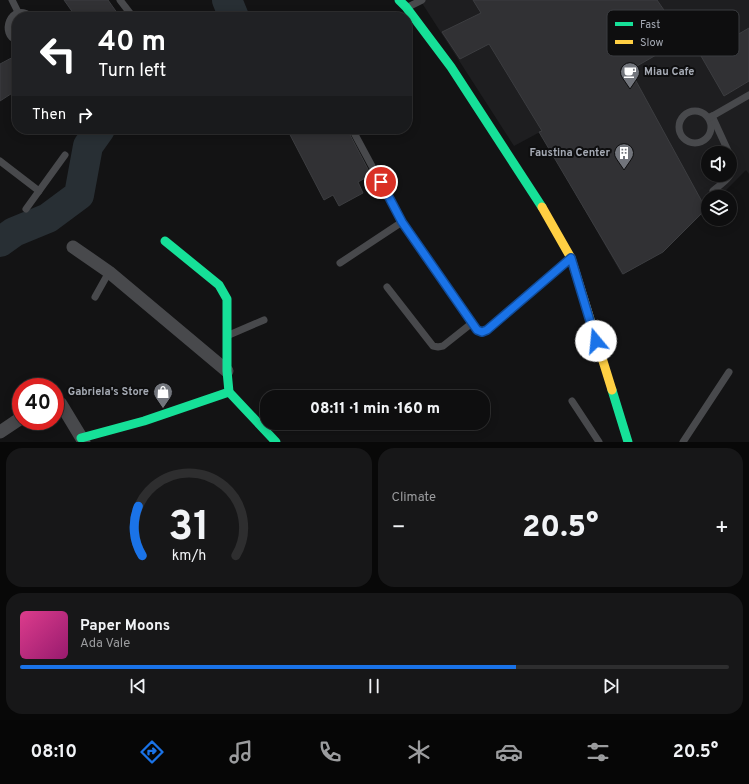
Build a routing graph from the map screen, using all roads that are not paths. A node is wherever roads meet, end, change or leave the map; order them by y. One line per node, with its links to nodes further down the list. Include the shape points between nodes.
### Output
1 (12, 0): 6 (lane)
2 (120, 0): 8 (lane)
3 (399, 0): 5 (street)
4 (422, 0): 5 (lane)
5 (406, 7): 9 (street)
6 (17, 10): 7 (lane); 11 (lane)
7 (26, 12)
8 (129, 12)
9 (410, 12)
10 (412, 15): 26 (street, via 451,67 497,136 550,219)
11 (2, 20): 12 (lane, via 6,35)
12 (12, 39)
13 (749, 95): 14 (lane)
14 (711, 117): 14 (lane, via 694,110 686,113 680,119 678,128 681,136 687,142 696,144 704,141 710,135); 16 (lane)
15 (355, 134): 23 (lane)
16 (726, 146)
17 (65, 155): 21 (lane)
18 (0, 161): 21 (lane)
19 (723, 182): 20 (lane)
20 (714, 190)
21 (39, 191): 22 (lane)
22 (26, 210)
23 (402, 222): 27 (lane); 32 (lane)
24 (165, 241): 33 (street, via 219,285 227,299)
25 (73, 247): 28 (street)
26 (571, 258): 32 (lane, via 487,330 477,330); 44 (street)
27 (340, 263)
28 (109, 272): 30 (lane); 34 (street)
29 (387, 287): 32 (lane, via 433,346 443,346)
30 (95, 297)
31 (264, 320): 33 (lane)
32 (472, 323)
33 (227, 336): 34 (street)
34 (227, 371): 36 (street)
35 (729, 372): 45 (lane)
36 (229, 392): 41 (street); 42 (street)
37 (572, 400): 43 (lane)
38 (64, 409): 41 (street)
39 (12, 424): 40 (street)
40 (0, 432)
41 (82, 440)
42 (276, 442)
43 (599, 442)
44 (628, 442)
45 (683, 442)

